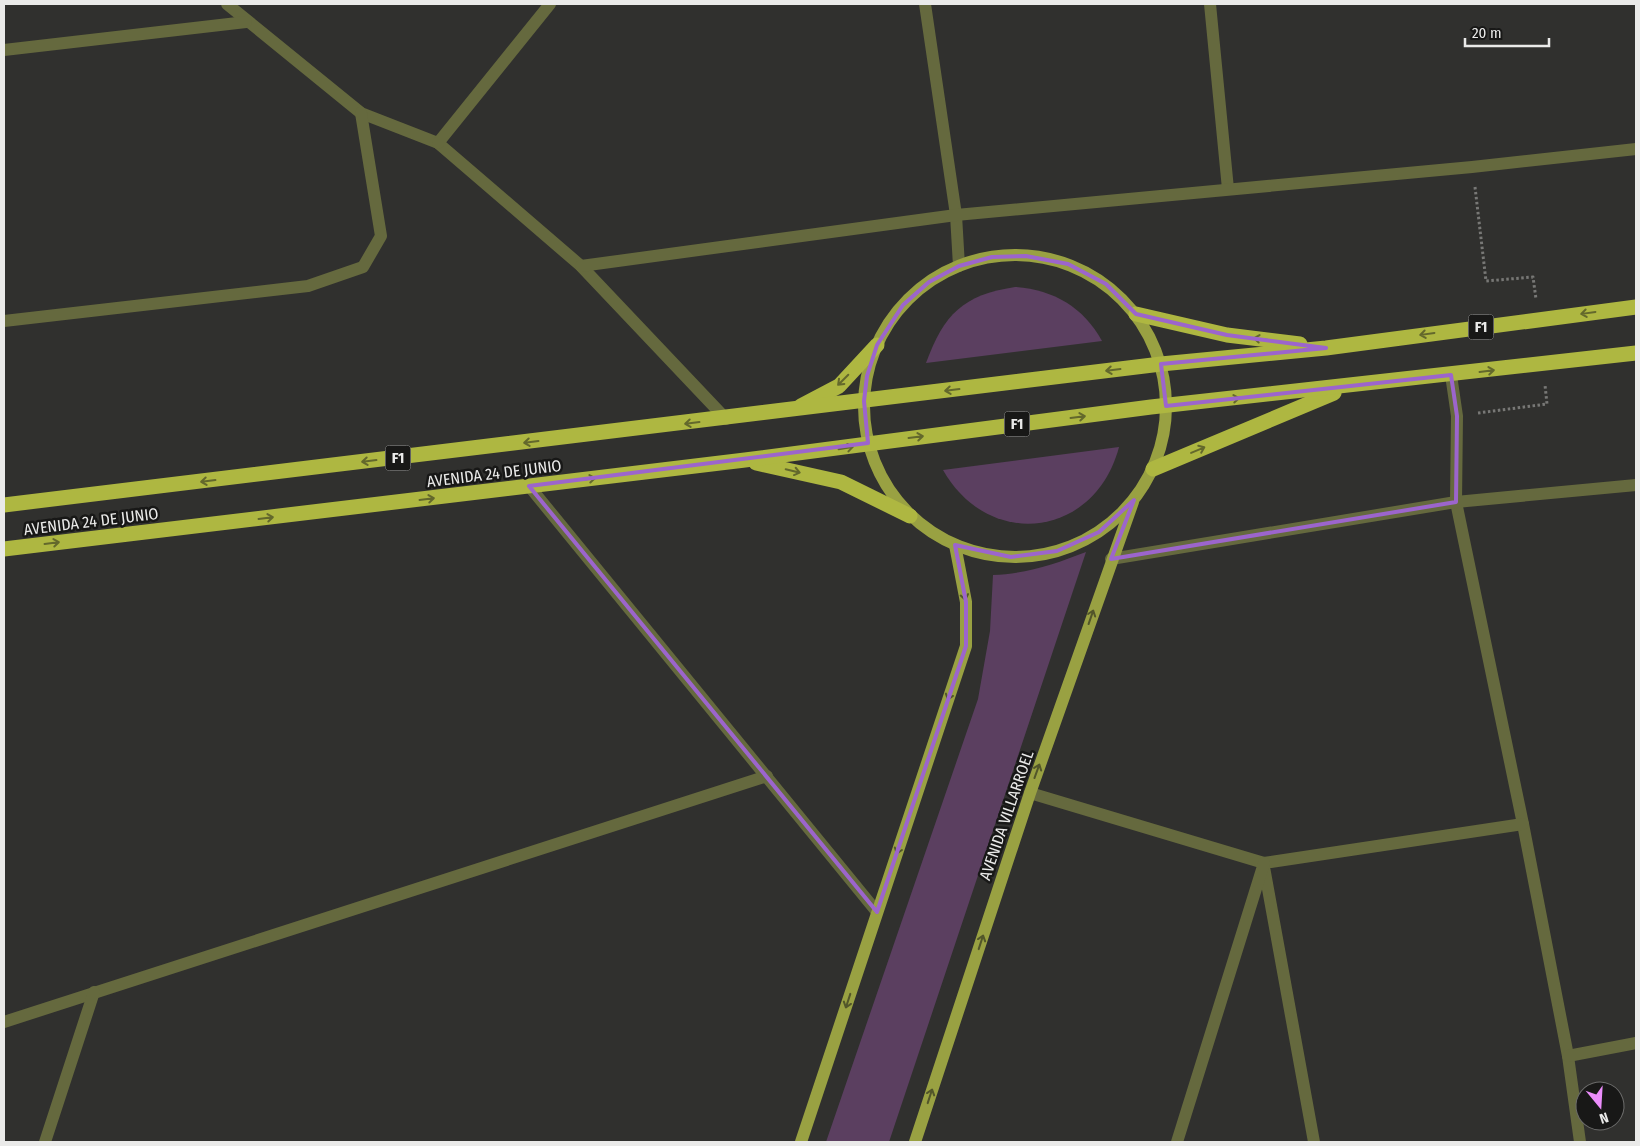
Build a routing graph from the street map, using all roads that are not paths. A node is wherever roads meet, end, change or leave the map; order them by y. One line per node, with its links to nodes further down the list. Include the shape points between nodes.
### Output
1 (226, 4): 5 (street)
2 (550, 4): 8 (street)
3 (926, 4): 11 (street)
4 (1210, 4): 10 (street)
5 (246, 22): 6 (street); 7 (street)
6 (4, 50)
7 (361, 113): 8 (street); 16 (street, via 381,236 363,267 308,286)
8 (438, 143): 12 (street)
9 (1636, 149): 10 (street)
10 (1228, 189): 11 (street)
11 (956, 214): 12 (street); 13 (street)
12 (581, 266): 26 (street)
13 (959, 266): 15 (main road, via 992,257 1026,256 1068,264 1106,284); 17 (main road, via 929,282 903,305)
14 (1636, 306): 18 (highway, F1, one-way to 18)
15 (1136, 314): 18 (highway, one-way to 15, via 1227,335); 20 (main road, via 1152,340)
16 (4, 321)
17 (877, 345): 23 (main road, via 867,376); 25 (highway, one-way to 25, via 838,386)
18 (1326, 348): 20 (highway, F1)
19 (1636, 352): 21 (highway, F1, one-way to 19)
20 (1161, 364): 23 (highway, F1, one-way to 23); 24 (main road)
21 (1451, 375): 22 (highway, F1); 33 (street, via 1457,416)
22 (1351, 386): 24 (highway, F1, one-way to 22); 29 (highway, one-way to 22)
23 (864, 401): 25 (highway, AVENIDA 24 DE JUNIO / F1); 27 (main road)
24 (1166, 406): 27 (highway, F1, one-way to 24); 29 (main road, via 1164,434)
25 (793, 411): 26 (highway, AVENIDA 24 DE JUNIO / F1)
26 (726, 419): 34 (highway, AVENIDA 24 DE JUNIO / F1, one-way to 34)
27 (868, 444): 28 (highway, AVENIDA 24 DE JUNIO / F1, one-way to 27); 35 (main road, via 888,488)
28 (745, 460): 31 (highway, AVENIDA 24 DE JUNIO / F1, one-way to 28); 35 (highway, one-way to 35, via 841,482)
29 (1153, 469): 32 (main road)
30 (1636, 485): 33 (street)
31 (529, 486): 37 (highway, AVENIDA 24 DE JUNIO / F1, one-way to 31); 39 (street)
32 (1134, 500): 36 (main road, via 1099,532 1057,551 1011,557 983,554); 38 (main road, AVENIDA VILLARROEL)
33 (1456, 502): 38 (street); 41 (street)
34 (4, 505)
35 (910, 516): 36 (main road)
36 (955, 545): 43 (main road, one-way to 43, via 966,602 966,646)
37 (4, 549)
38 (1111, 559): 40 (main road, AVENIDA VILLARROEL, one-way to 38)
39 (768, 776): 43 (street); 44 (street)
40 (1030, 793): 42 (street); 50 (main road, AVENIDA VILLARROEL, one-way to 40)
41 (1523, 824): 42 (street); 47 (street)
42 (1264, 863): 51 (street); 52 (street)
43 (877, 912): 49 (main road, one-way to 49)
44 (94, 992): 45 (street); 48 (street)
45 (4, 1022)
46 (1636, 1043): 47 (street)
47 (1568, 1056): 53 (street)
48 (45, 1142)
49 (801, 1142)
50 (915, 1142)
51 (1177, 1142)
52 (1314, 1142)
53 (1580, 1142)

